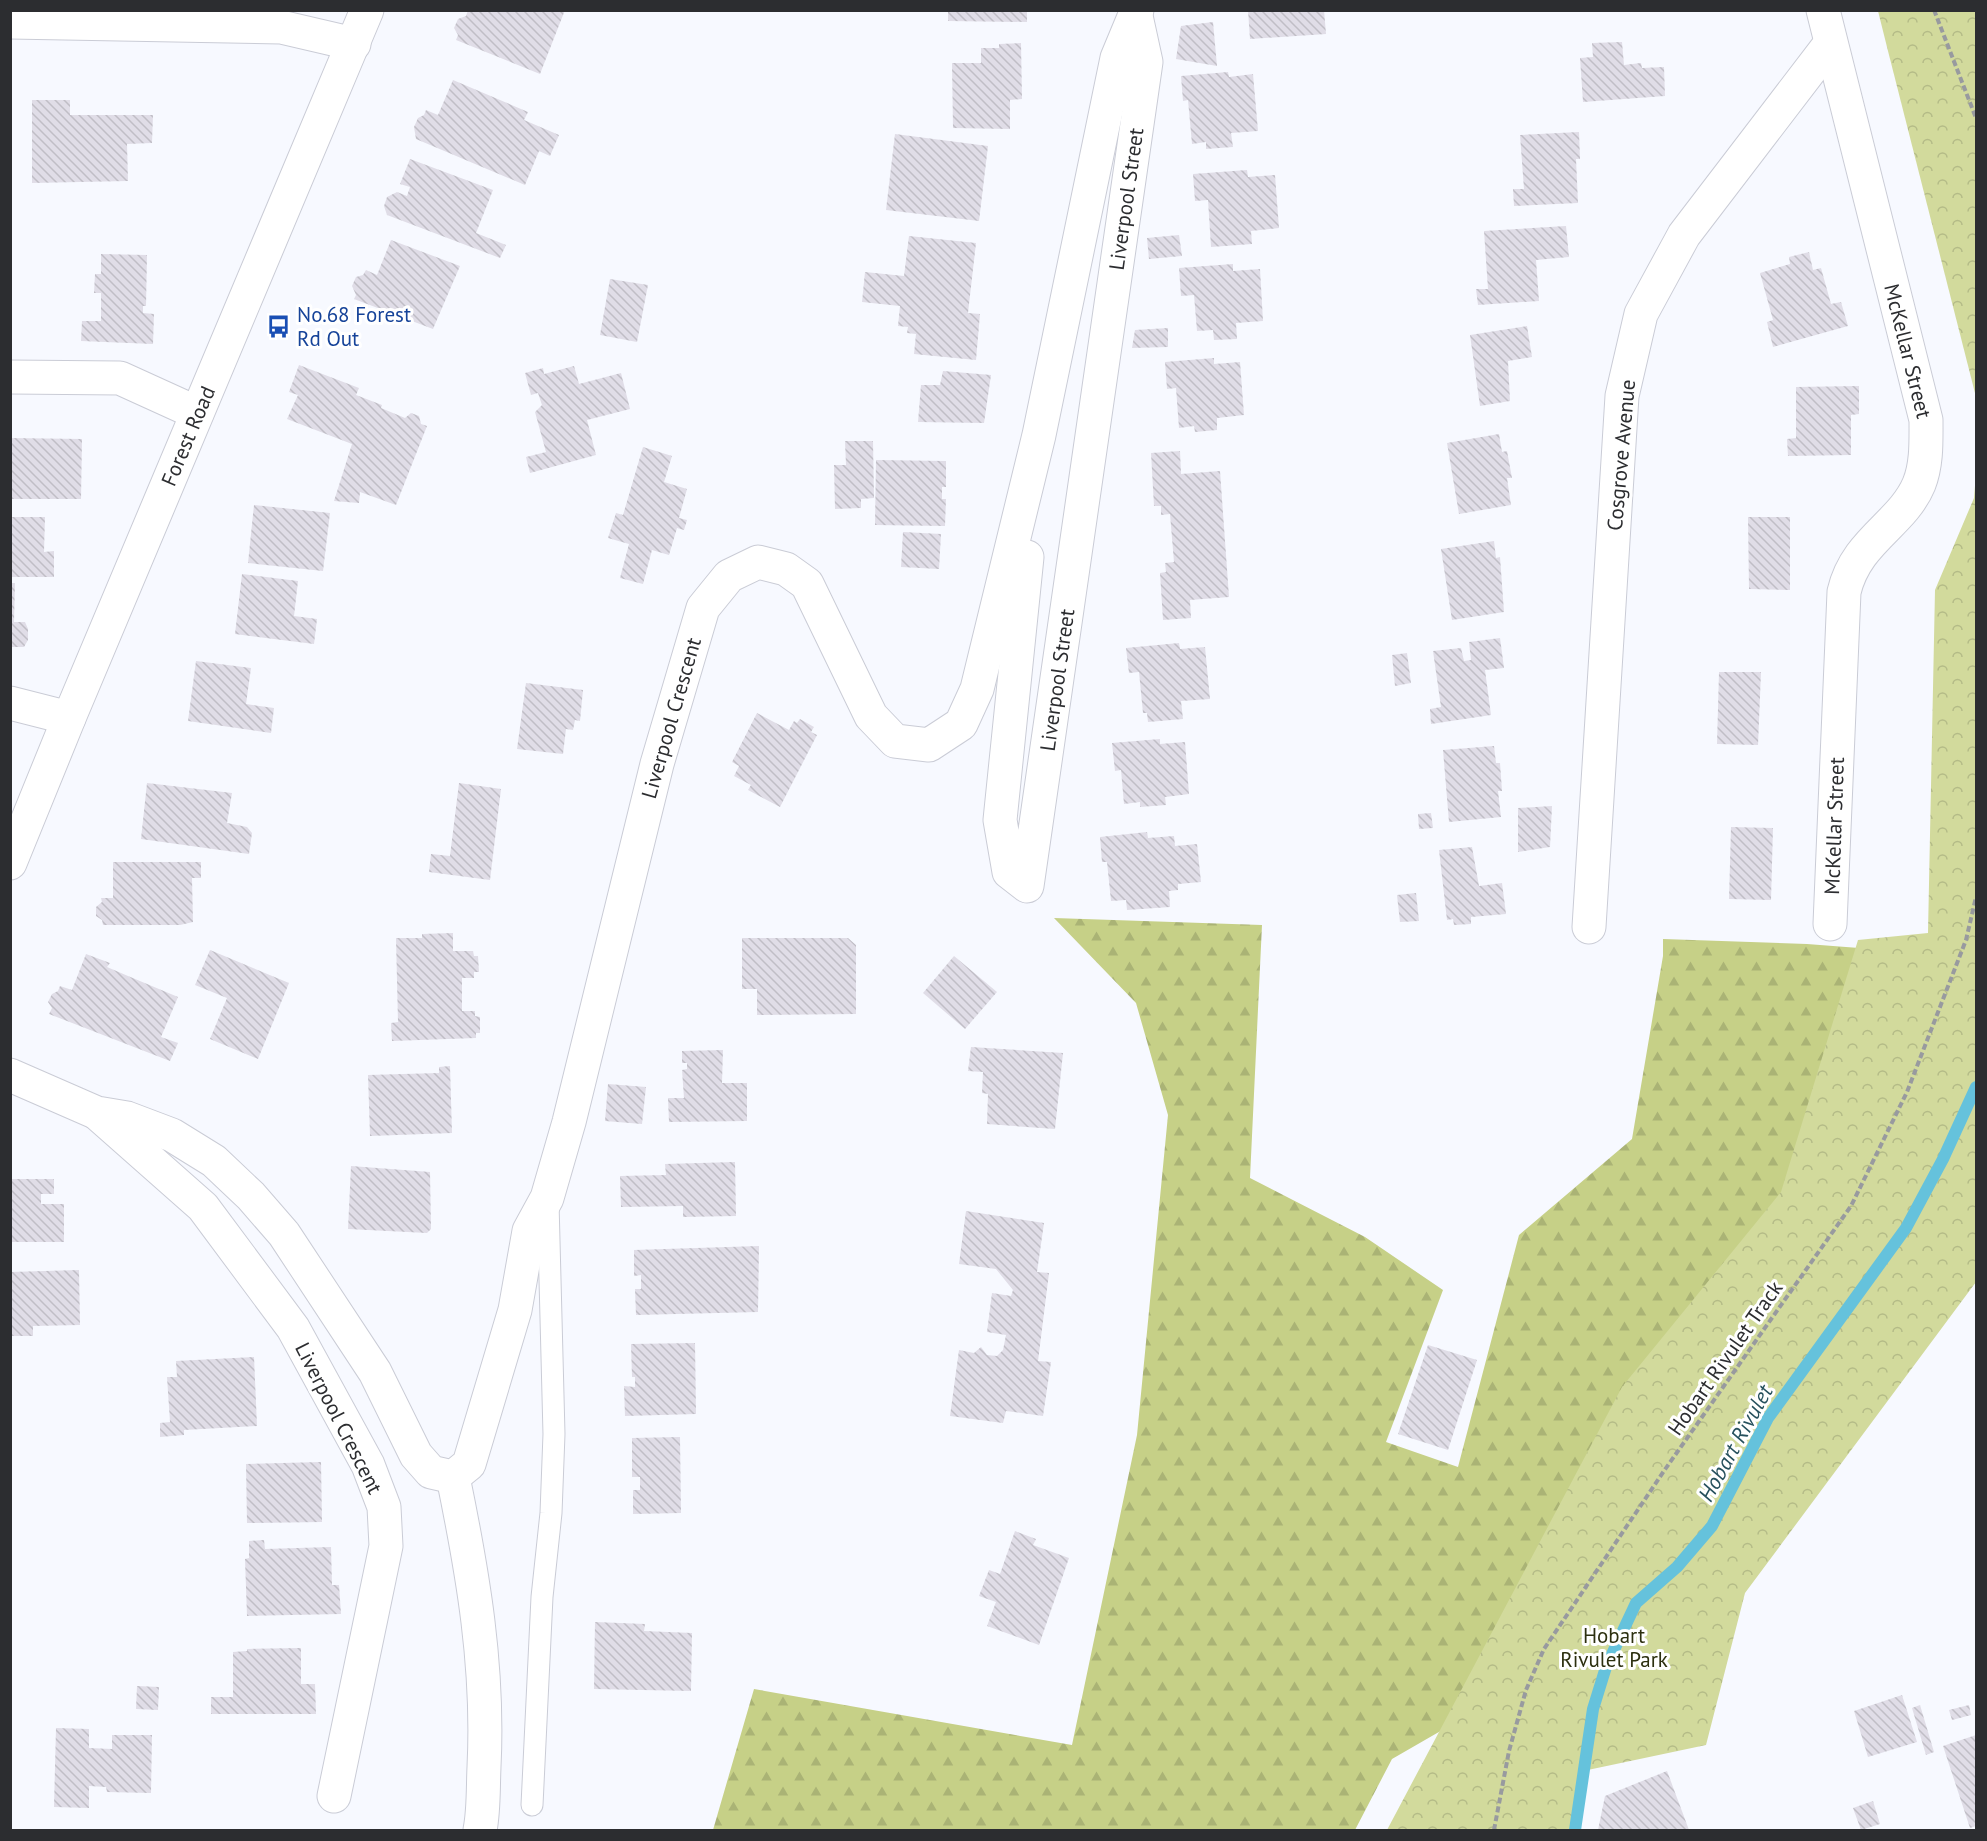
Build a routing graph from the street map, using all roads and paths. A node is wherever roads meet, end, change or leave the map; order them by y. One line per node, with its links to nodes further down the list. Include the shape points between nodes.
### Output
1 (368, 10): 7 (street, Forest Road)
2 (1823, 10): 6 (street, McKellar Street)
3 (1934, 10): 8 (path)
4 (1136, 13): 11 (street, Liverpool Street, via 1117,58); 11 (street, Liverpool Street, via 1146,62 1027,886 1009,872 1000,820)
5 (10, 22): 7 (street, via 281,27)
6 (1830, 44): 17 (street, McKellar Street, via 1926,420 1926,453 1919,484 1859,555 1848,573 1844,592); 18 (street, Cosgrove Avenue, via 1684,235 1641,314 1622,396)
7 (354, 45): 10 (street, Forest Road)
8 (1977, 118)
9 (10, 377): 10 (street, via 120,378)
10 (197, 412): 13 (street, Forest Road)
11 (1040, 435): 14 (street, Liverpool Street, via 977,689)
12 (10, 703): 13 (street)
13 (69, 718): 15 (street, Forest Road)
14 (961, 724): 21 (street, Liverpool Crescent, via 929,745 895,741 871,716 807,584 786,569 758,562 729,576 703,608 657,764)
15 (10, 863)
16 (1977, 897): 26 (path, Hobart Rivulet Track, via 1966,940 1907,1092 1851,1206 1544,1649 1523,1700 1509,1750)
17 (1830, 924)
18 (1589, 927)
19 (10, 1075): 20 (street, Liverpool Crescent)
20 (97, 1113): 22 (street, Liverpool Crescent, via 126,1118 172,1135 214,1161 251,1196 284,1234 375,1372 416,1455 431,1472); 23 (street, Liverpool Crescent, via 203,1207 293,1328 368,1465 384,1507 386,1546)
21 (548, 1198): 22 (street, Liverpool Crescent, via 529,1231 515,1310 476,1444 469,1464); 24 (lane, Liverpool Crescent, via 554,1434)
22 (453, 1477): 25 (street, via 482,1634 487,1713)
23 (334, 1796)
24 (532, 1805)
25 (480, 1830)
26 (1494, 1830)

